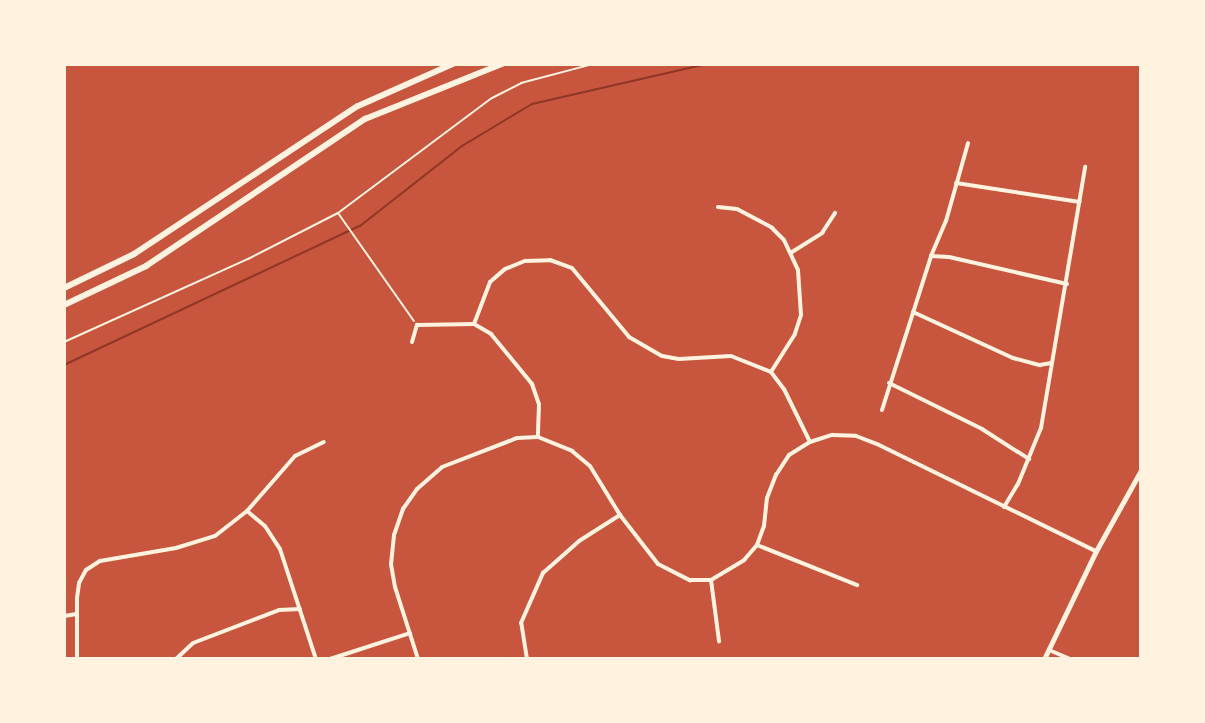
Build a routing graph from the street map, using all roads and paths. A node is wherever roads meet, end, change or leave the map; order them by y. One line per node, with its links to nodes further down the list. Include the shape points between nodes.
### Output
1 (453, 64): 14 (main road, via 358,106 134,254)
2 (502, 64): 15 (main road, via 365,119 146,266)
3 (593, 64): 9 (path, via 521,83 492,98)
4 (968, 143): 6 (street)
5 (1085, 167): 7 (street)
6 (956, 183): 7 (street); 12 (street)
7 (1080, 202): 13 (street)
8 (718, 207): 11 (street, via 755,217)
9 (338, 213): 18 (path); 19 (path)
10 (835, 213): 11 (street, via 822,233)
11 (792, 252): 22 (street, via 801,315)
12 (931, 256): 13 (street); 16 (street)
13 (1067, 284): 21 (street)
14 (64, 288)
15 (64, 305)
16 (913, 312): 21 (street, via 1013,358); 23 (street)
17 (474, 324): 18 (street); 22 (street, via 490,282 505,269 550,260 572,268 629,337 662,356 731,356); 25 (street, via 504,345 532,384 539,404)
18 (417, 325): 20 (street)
19 (64, 342)
20 (412, 342)
21 (1051, 363): 28 (street, via 1041,428)
22 (771, 372): 27 (street)
23 (889, 383): 24 (street); 28 (street)
24 (882, 410)
25 (538, 437): 32 (street, via 556,442 590,466); 40 (street, via 517,438 455,460 410,498 395,528 391,564)
26 (324, 442): 31 (street, via 295,456)
27 (810, 442): 30 (street, via 832,435 856,436); 33 (street, via 789,455 776,475)
28 (1029, 459): 30 (street)
29 (1141, 470): 34 (main road)
30 (1004, 507): 34 (street)
31 (247, 511): 37 (street, via 273,536); 38 (street, via 223,532 201,541 93,565 79,583)
32 (620, 515): 35 (street, via 658,564 690,580); 48 (street, via 543,573 521,623)
33 (757, 545): 35 (street, via 729,572); 36 (street)
34 (1096, 551): 42 (main road)
35 (711, 580): 41 (street)
36 (857, 585)
37 (300, 609): 44 (street, via 279,610 193,643); 45 (street)
38 (77, 614): 39 (street); 43 (street)
39 (64, 616)
40 (410, 633): 46 (street); 47 (street)
41 (719, 641)
42 (1049, 650): 49 (main road); 50 (street)
43 (77, 659)
44 (176, 659)
45 (316, 659)
46 (330, 659)
47 (418, 659)
48 (527, 659)
49 (1044, 659)
50 (1070, 659)

